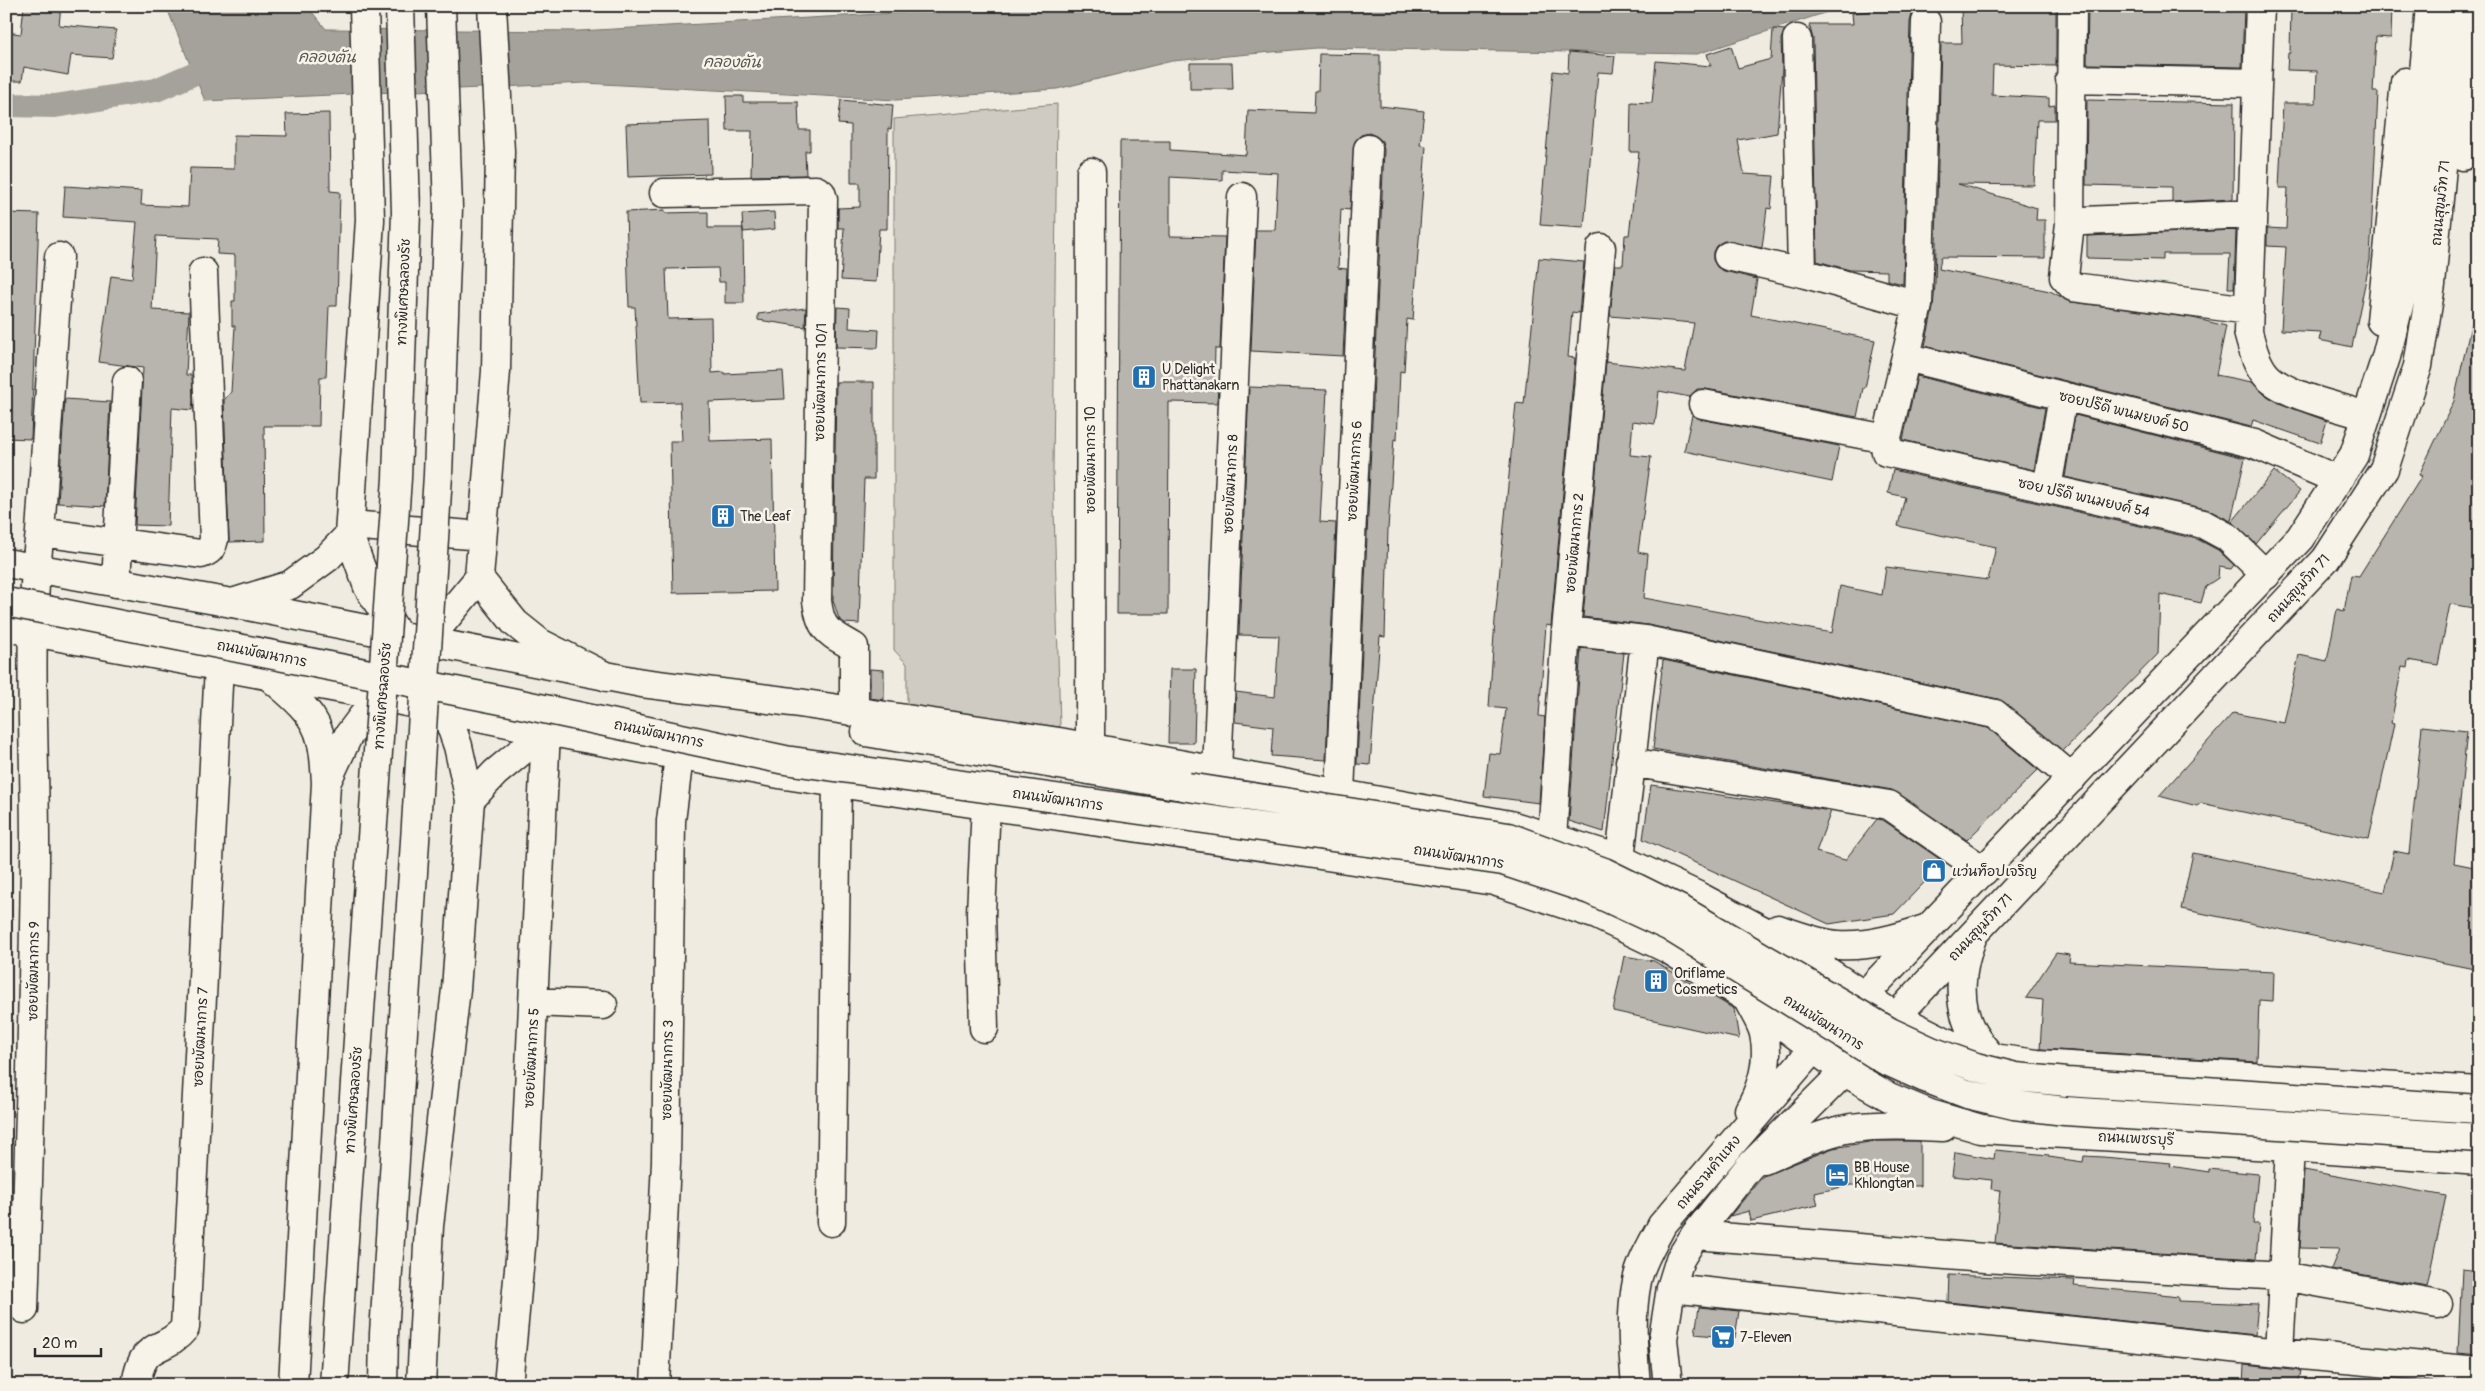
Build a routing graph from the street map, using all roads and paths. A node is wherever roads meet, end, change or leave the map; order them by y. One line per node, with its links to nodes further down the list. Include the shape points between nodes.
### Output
1 (364, 6): 38 (main road, via 370,220)
2 (400, 6): 112 (main road, ทางพิเศษฉลองรัช, bridge, via 406,212 397,478)
3 (441, 6): 113 (main road, bridge, via 448,208 438,475)
4 (492, 6): 40 (main road, via 500,150 496,371)
5 (2072, 6): 13 (main road)
6 (2260, 6): 14 (main road)
7 (2416, 6): 29 (main road, via 2412,10 2381,319)
8 (2430, 6): 29 (main road, ถนนสุขุมวิท 71, via 2405,281)
9 (2457, 6): 30 (main road, ถนนสุขุมวิท 71, via 2432,285)
10 (2474, 6): 30 (main road, via 2478,20 2445,311 2432,348)
11 (1926, 22): 26 (main road)
12 (1798, 39): 25 (main road)
13 (2070, 79): 14 (main road); 20 (main road)
14 (2257, 83): 19 (main road)
15 (1368, 149): 71 (main road, ซอยพัฒนาการ 6)
16 (1091, 172): 64 (main road, ซอยพัฒนาการ 10)
17 (664, 193): 62 (main road, ซอยพัฒนาการ 10/1, via 816,190 824,199 817,601 820,620 828,632 854,647)
18 (1242, 196): 67 (main road, ซอยพัฒนาการ 8)
19 (2252, 214): 20 (main road); 27 (main road)
20 (2070, 223): 27 (main road, via 2064,277 2073,287)
21 (1601, 248): 53 (main road, ซอยพัฒนาการ 2)
22 (1728, 256): 25 (main road)
23 (59, 257): 39 (main road, ซอยพัฒนาการ 9)
24 (202, 272): 41 (main road, via 212,547 201,554)
25 (1802, 273): 26 (main road)
26 (1918, 305): 28 (main road)
27 (2249, 310): 34 (main road, via 2248,332 2255,356 2265,374 2279,387)
28 (1906, 357): 32 (main road, ซอยปรีดี พนมยงค์ 50); 35 (main road)
29 (2386, 357): 34 (main road, ถนนสุขุมวิท 71)
30 (2418, 366): 80 (main road, ถนนสุขุมวิท 71, via 2384,468 2326,559)
31 (128, 381): 41 (main road)
32 (2062, 396): 36 (main road, ซอยปรีดี พนมยงค์ 50, via 2255,444); 37 (main road)
33 (1703, 404): 35 (main road, ซอย ปรีดี พนมยงค์ 54)
34 (2366, 416): 36 (main road, ถนนสุขุมวิท 71, via 2354,454)
35 (1886, 446): 37 (main road, ซอย ปรีดี พนมยงค์ 54)
36 (2338, 480): 44 (main road, ถนนสุขุมวิท 71, via 2300,538)
37 (2047, 488): 44 (main road, ซอย ปรีดี พนมยงค์ 54, via 2203,524 2227,537)
38 (350, 530): 40 (main road); 48 (main road, via 326,558 290,585); 49 (main road, via 368,587)
39 (40, 532): 41 (main road); 43 (main road, ซอยพัฒนาการ 9)
40 (482, 536): 45 (main road)
41 (118, 541): 46 (main road)
42 (6, 563): 43 (main road, ถนนพัฒนาการ)
43 (36, 569): 46 (main road, ถนนพัฒนาการ); 52 (main road, ซอยพัฒนาการ 9)
44 (2266, 575): 68 (main road, ถนนสุขุมวิท 71)
45 (479, 578): 50 (main road); 58 (main road, via 515,623 540,643)
46 (116, 583): 48 (main road, ถนนพัฒนาการ)
47 (6, 602): 93 (main road, ถนนพัฒนาการ, bridge, via 785,760 1503,861 1590,890 1670,927 1886,1060 1926,1078 1968,1094 2014,1105)
48 (232, 603): 55 (main road, ถนนพัฒนาการ)
49 (382, 608): 50 (main road, via 402,620 434,621); 55 (main road)
50 (448, 616): 55 (main road)
51 (6, 627): 52 (main road, ถนนพัฒนาการ)
52 (34, 632): 56 (main road, ถนนพัฒนาการ); 107 (main road, ซอยพัฒนาการ 9, via 35,863)
53 (1566, 632): 54 (main road); 74 (main road, ซอยพัฒนาการ 2)
54 (1646, 640): 66 (main road); 68 (main road, via 1995,714)
55 (413, 645): 58 (main road, ถนนพัฒนาการ); 60 (main road); 61 (main road)
56 (218, 666): 57 (main road, ถนนพัฒนาการ); 110 (main road, ซอยพัฒนาการ 7, via 185,1328 178,1336 145,1354 138,1368)
57 (268, 675): 60 (main road, ถนนพัฒนาการ); 70 (main road, via 314,720 321,739)
58 (607, 677): 59 (main road, ถนนพัฒนาการ)
59 (642, 683): 62 (main road, ถนนพัฒนาการ); 92 (main road, ถนนพัฒนาการ, bridge, via 792,719 1188,787 1508,837 1604,872 1683,911 1890,1032 1931,1051 2016,1077)
60 (378, 696): 61 (main road, ถนนพัฒนาการ); 70 (main road, via 348,736)
61 (445, 709): 63 (main road, ถนนพัฒนาการ); 72 (main road, via 458,746)
62 (854, 712): 64 (main road, ถนนพัฒนาการ)
63 (546, 731): 65 (main road, ถนนพัฒนาการ); 72 (main road, via 496,773); 83 (main road, ซอยพัฒนาการ 5)
64 (1090, 747): 67 (main road, ถนนพัฒนาการ)
65 (679, 756): 69 (main road, ถนนพัฒนาการ, via 785,776); 116 (main road, ซอยพัฒนาการ 3, via 671,821 666,1162)
66 (1630, 762): 75 (main road); 76 (main road, via 1889,805)
67 (1217, 771): 71 (main road, ถนนพัฒนาการ)
68 (2072, 778): 76 (main road, ถนนสุขุมวิท 71)
69 (837, 782): 73 (main road, ถนนพัฒนาการ); 102 (main road)
70 (326, 783): 111 (main road)
71 (1340, 794): 74 (main road, ถนนพัฒนาการ, via 1510,824)
72 (470, 800): 114 (main road, via 456,989 429,1226)
73 (986, 804): 77 (main road, ถนนพัฒนาการ, via 1494,881); 86 (main road, via 981,913)
74 (1548, 837): 75 (main road, ถนนพัฒนาการ); 77 (main road, ซอยพัฒนาการ 2, via 1545,872)
75 (1620, 860): 78 (main road, ถนนพัฒนาการ)
76 (1984, 871): 79 (main road, ถนนสุขุมวิท 71)
77 (1529, 893): 82 (main road, ถนนพัฒนาการ, via 1597,915 1668,949)
78 (1734, 915): 79 (main road, via 1836,945 1890,940); 81 (main road, ถนนพัฒนาการ, via 1776,938)
79 (1930, 927): 81 (main road, ถนนสุขุมวิท 71)
80 (1974, 934): 85 (main road, ถนนสุขุมวิท 71); 88 (main road, via 1963,963 1961,1003 1971,1030)
81 (1864, 997): 85 (main road); 87 (main road, ถนนรามคำแหง)
82 (1748, 999): 87 (main road, ถนนพัฒนาการ); 99 (main road, via 1764,1033 1764,1077)
83 (533, 1002): 84 (main road); 115 (main road, ซอยพัฒนาการ 5, via 522,1237)
84 (603, 1005)
85 (1896, 1017): 88 (main road, via 1954,1046); 89 (main road, ถนนรามคำแหง)
86 (984, 1028)
87 (1813, 1049): 89 (main road, ถนนเพชรบุรี); 99 (main road, ถนนรามคำแหง)
88 (1992, 1058): 90 (main road, via 2037,1064)
89 (1845, 1072): 96 (main road, ถนนเพชรบุรี, via 1889,1097); 101 (main road, ถนนรามคำแหง)
90 (2247, 1077): 91 (main road); 94 (main road)
91 (2479, 1091)
92 (2479, 1109)
93 (2065, 1111): 97 (main road, ถนนเพชรบุรี, bridge)
94 (2353, 1115): 95 (main road); 98 (main road)
95 (2479, 1123)
96 (1981, 1130): 98 (main road, ถนนเพชรบุรี); 101 (main road, via 1914,1125 1849,1128)
97 (2479, 1138)
98 (2290, 1146): 100 (main road, ถนนเพชรบุรี); 104 (main road)
99 (1728, 1148): 117 (main road, ถนนรามคำแหง, via 1662,1225 1648,1250 1636,1290 1632,1341)
100 (2479, 1161)
101 (1749, 1167): 103 (main road, ถนนรามคำแหง)
102 (831, 1222)
103 (1695, 1235): 104 (main road, via 1984,1258); 105 (main road, ถนนรามคำแหง, via 1680,1259)
104 (2283, 1276): 106 (main road); 108 (main road)
105 (1671, 1288): 108 (main road); 118 (main road, ถนนรามคำแหง, via 1663,1339)
106 (2438, 1304)
107 (24, 1309)
108 (2279, 1353): 109 (main road)
109 (2479, 1371)
110 (136, 1385)
111 (293, 1385)
112 (334, 1385)
113 (383, 1385)
114 (422, 1385)
115 (508, 1385)
116 (655, 1385)
117 (1636, 1385)
118 (1668, 1385)

